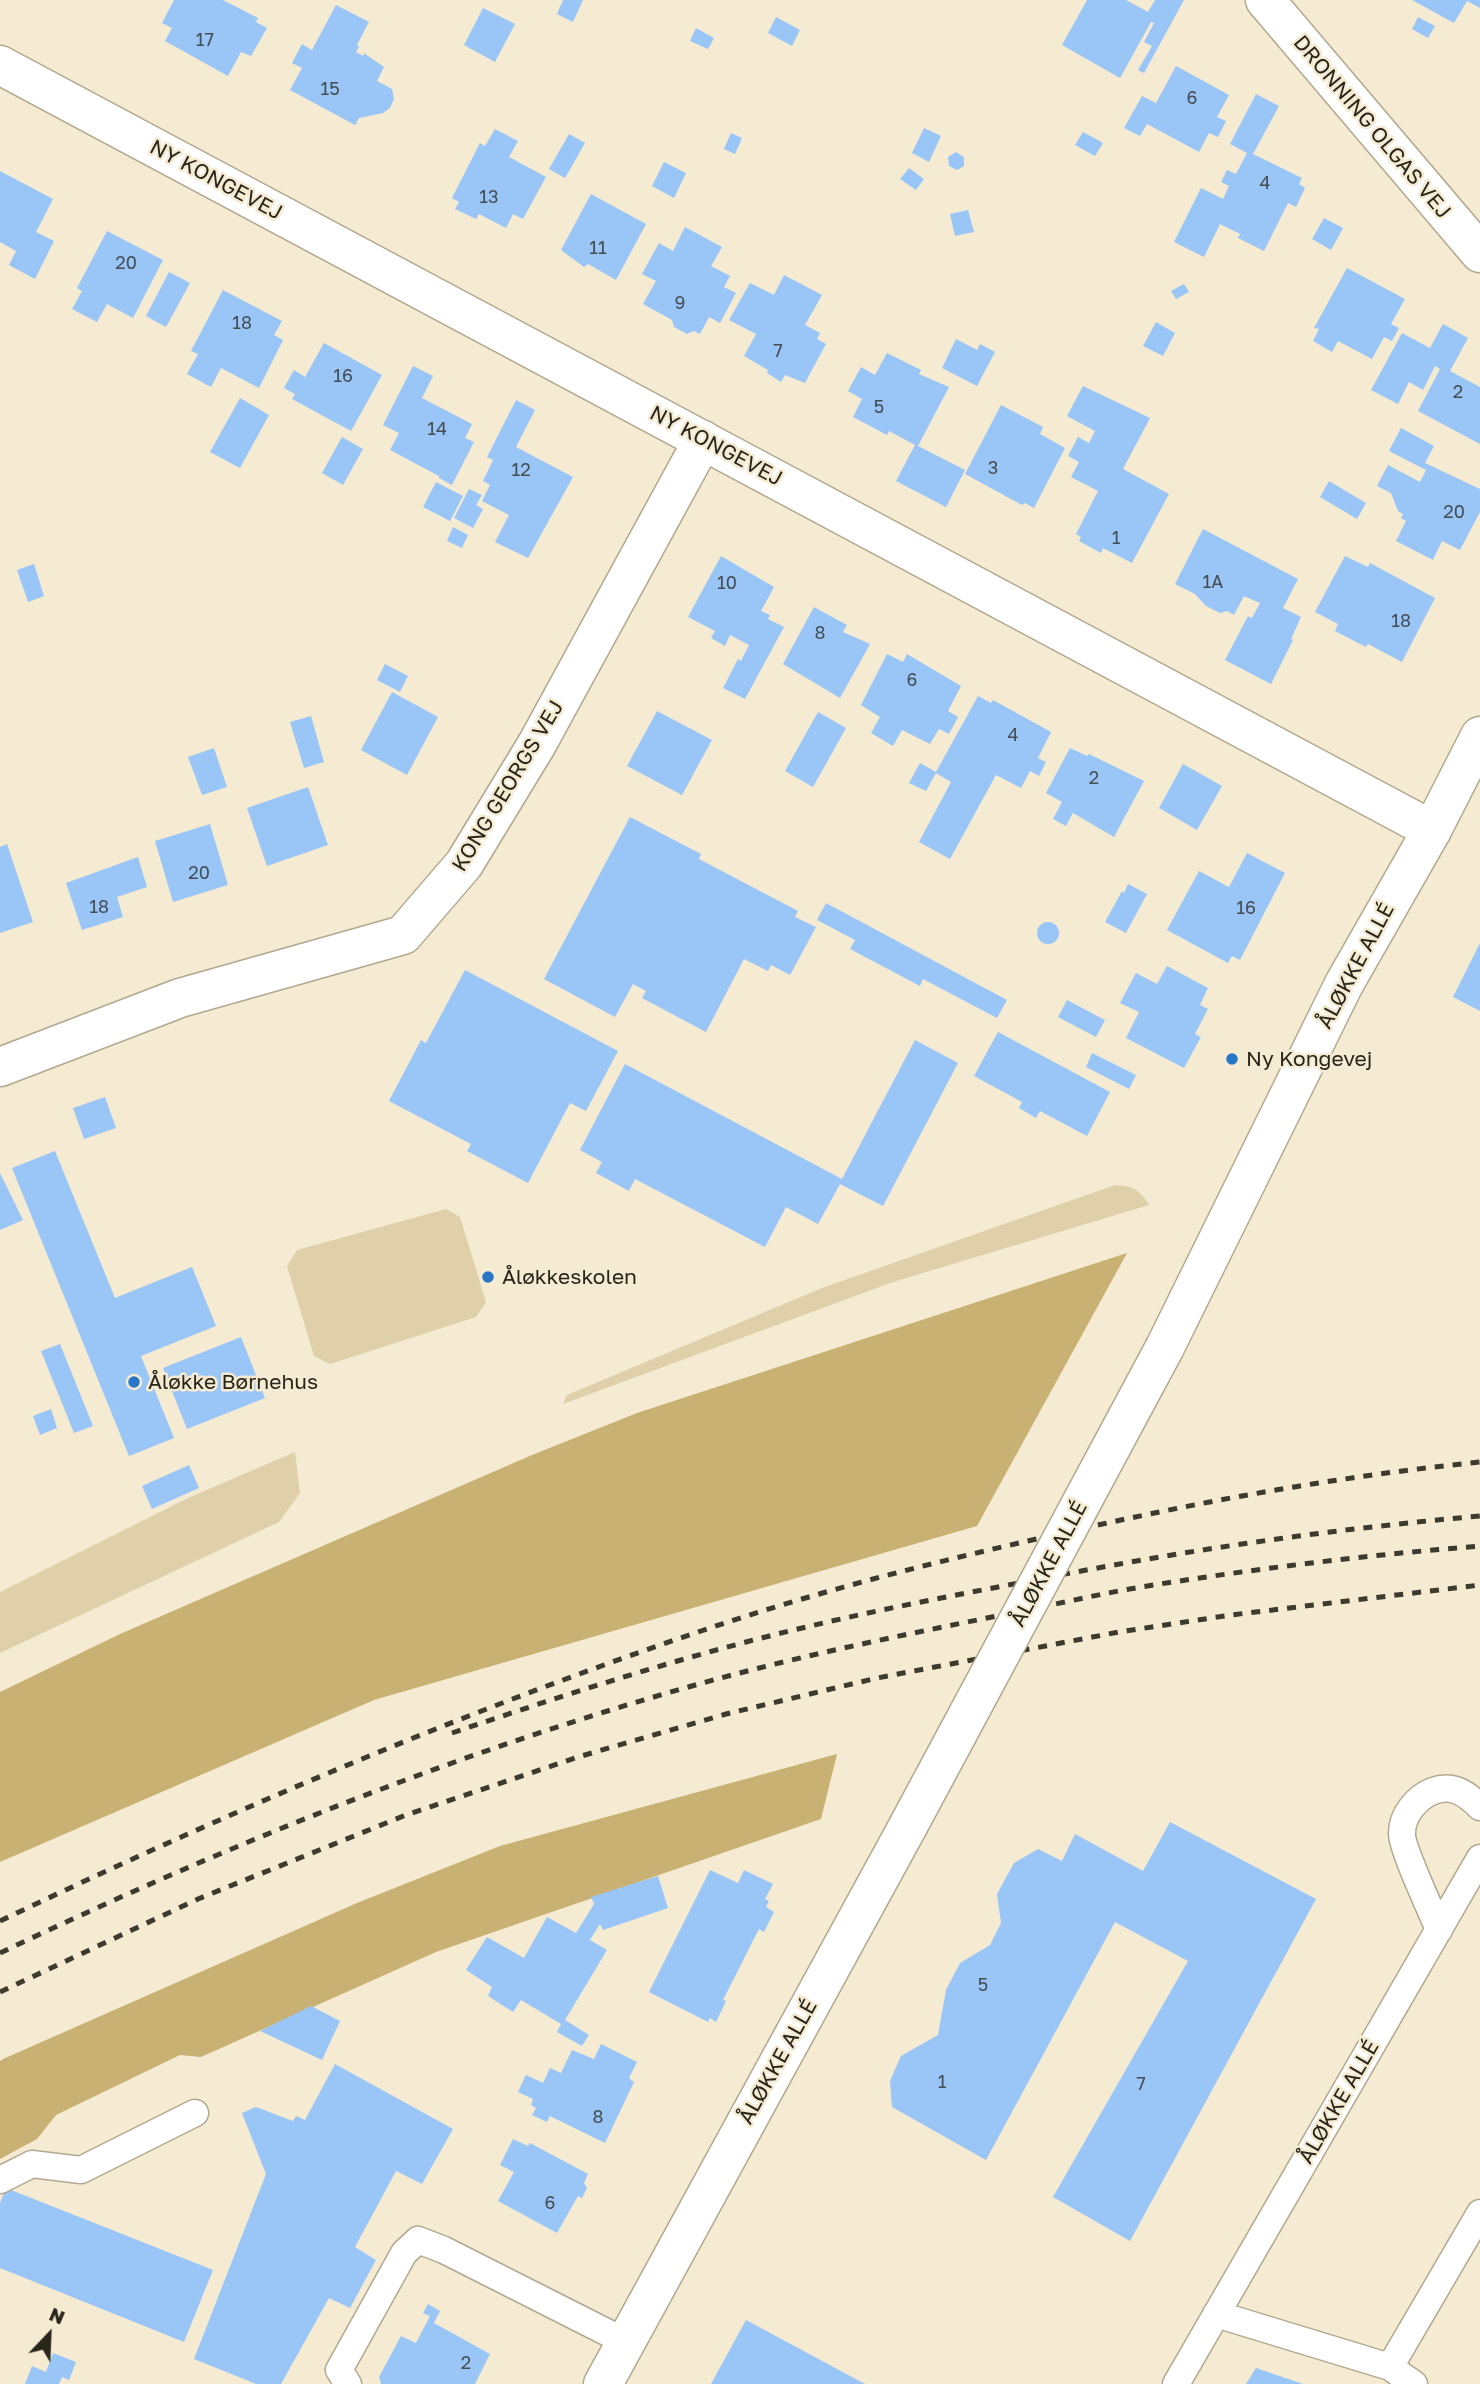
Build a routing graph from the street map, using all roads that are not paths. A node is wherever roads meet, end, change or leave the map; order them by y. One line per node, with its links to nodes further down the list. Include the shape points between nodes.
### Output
1 (1265, 0): 3 (street, DRONNING OLGAS VEJ)
2 (0, 65): 4 (street, NY KONGEVEJ)
3 (1480, 253)
4 (703, 440): 6 (street, NY KONGEVEJ); 7 (street, KONG GEORGS VEJ, via 491,821 464,864 403,935 180,998)
5 (1480, 736): 6 (street, ÅLØKKE ALLÉ)
6 (1432, 830): 15 (street, ÅLØKKE ALLÉ, bridge, via 1344,984 1166,1347)
7 (0, 1067)
8 (1480, 1807): 10 (lane, via 1466,1793 1445,1787 1426,1794 1409,1809 1402,1833)
9 (1480, 1858): 10 (lane, ÅLØKKE ALLÉ)
10 (1439, 1930): 14 (lane, ÅLØKKE ALLÉ)
11 (195, 2113): 12 (lane, via 81,2170 32,2164)
12 (0, 2180)
13 (1480, 2213): 16 (lane)
14 (1216, 2314): 16 (lane); 19 (lane, ÅLØKKE ALLÉ)
15 (626, 2342): 17 (lane, via 418,2240 404,2253 338,2370); 18 (street, ÅLØKKE ALLÉ)
16 (1390, 2367): 20 (lane)
17 (348, 2384)
18 (603, 2384)
19 (1176, 2384)
20 (1414, 2384)

